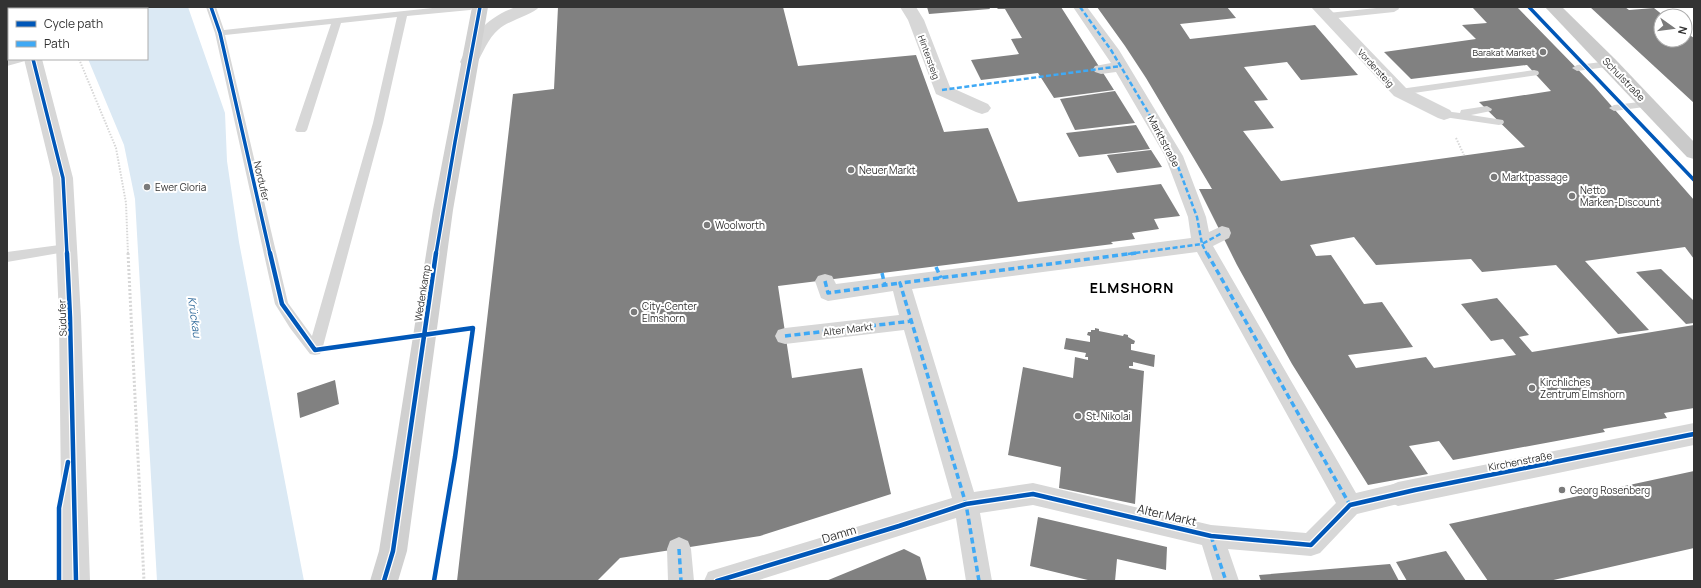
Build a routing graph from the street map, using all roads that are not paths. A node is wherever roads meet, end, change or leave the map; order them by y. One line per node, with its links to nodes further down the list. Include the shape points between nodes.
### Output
1 (211, 7): 14 (lane, Nordufer)
2 (470, 7): 10 (lane)
3 (480, 7): 19 (main road, Wedenkamp)
4 (531, 7): 19 (street, via 497,21 479,40)
5 (908, 7): 26 (street, Hintersteig, via 916,20 942,90)
6 (1080, 7): 20 (street, Marktstraße)
7 (1393, 7): 9 (lane, via 1394,9)
8 (1553, 7): 18 (main road, Schulstraße)
9 (1324, 12): 24 (street, Vordersteig)
10 (403, 14): 12 (lane); 14 (lane, Nordufer, via 378,123 315,350 282,304)
11 (258, 18): 13 (lane)
12 (337, 20): 13 (lane); 31 (lane)
13 (255, 29): 14 (lane)
14 (220, 32)
15 (18, 60): 17 (lane)
16 (33, 60): 35 (street, Südufer, via 63,178)
17 (7, 63)
18 (1610, 64): 21 (lane); 25 (main road, Schulstraße)
19 (468, 65): 48 (main road, Wedenkamp, via 423,334 393,551)
20 (1121, 66): 22 (street); 34 (street, Marktstraße, via 1174,156 1197,217)
21 (1577, 68)
22 (1101, 69)
23 (1534, 73): 24 (lane)
24 (1400, 92): 29 (street, Vordersteig)
25 (1648, 104): 27 (lane); 32 (main road, Schulstraße)
26 (982, 108)
27 (1614, 108)
28 (1487, 110): 29 (lane)
29 (1444, 114): 30 (lane)
30 (1499, 122)
31 (301, 130)
32 (1694, 153)
33 (1222, 233): 34 (street)
34 (1202, 244): 38 (street, via 938,272); 44 (street)
35 (66, 248): 36 (lane); 47 (street, Südufer)
36 (7, 257)
37 (825, 280): 38 (street, via 828,293)
38 (889, 281): 39 (street)
39 (912, 321): 40 (street, Alter Markt); 43 (street)
40 (785, 336)
41 (1694, 434): 42 (street, Kirchenstraße)
42 (1398, 494): 44 (street, Kirchenstraße)
43 (966, 504): 45 (street, Alter Markt, via 1033,494); 50 (street, Damm); 51 (street)
44 (1350, 505): 45 (street, Alter Markt, via 1311,545)
45 (1211, 536): 52 (street)
46 (679, 549): 49 (street)
47 (76, 581)
48 (384, 581)
49 (681, 581)
50 (718, 581)
51 (978, 581)
52 (1226, 581)

